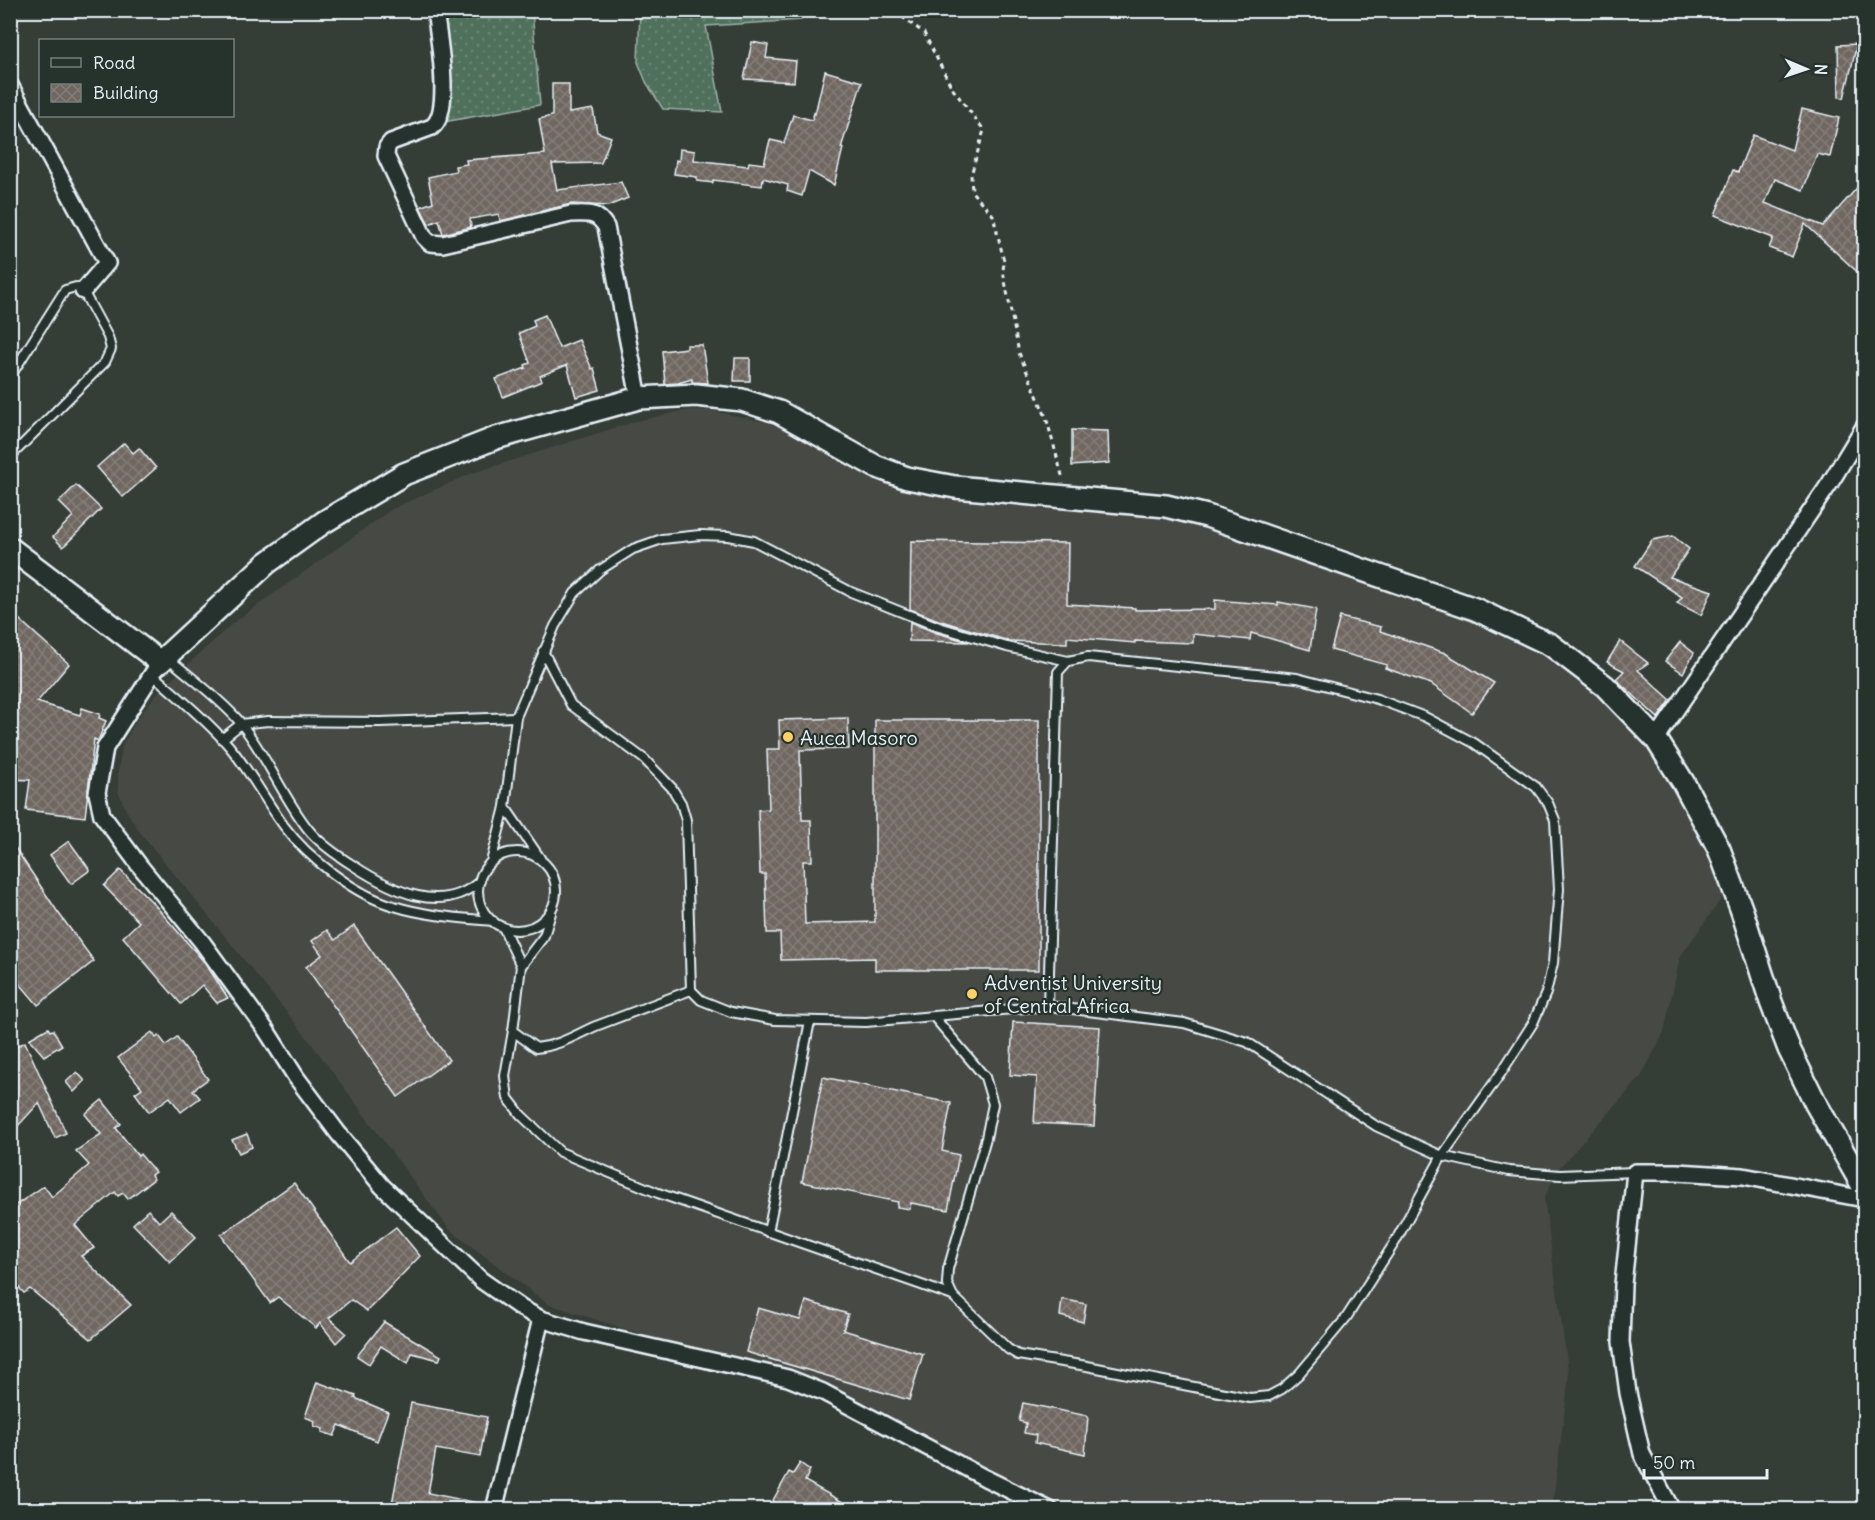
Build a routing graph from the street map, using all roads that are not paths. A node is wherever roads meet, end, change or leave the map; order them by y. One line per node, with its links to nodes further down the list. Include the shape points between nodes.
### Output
1 (435, 10): 5 (street, via 443,81 437,123 391,142 386,156 424,237 430,243 443,244 571,214 592,214 601,219 606,227)
2 (10, 85): 3 (street, via 107,263)
3 (83, 291): 4 (lane, via 76,286 65,290); 7 (lane, via 111,349 105,362)
4 (10, 377)
5 (639, 398): 11 (street, via 496,438 404,474 324,522 267,563); 15 (street, via 696,395 741,400 779,412 875,466 907,478 955,487 1166,506 1207,516 1475,609 1551,645 1605,686)
6 (1864, 427): 15 (street)
7 (10, 457)
8 (10, 548): 11 (street)
9 (543, 651): 10 (lane, via 575,593 600,570 633,549 662,539 700,535 754,541 851,592 939,627); 12 (lane); 24 (lane, via 571,705 644,759 681,803 686,820)
10 (1068, 661): 25 (lane, via 1058,672); 29 (lane, via 1088,657 1297,678 1377,699 1425,717 1474,743 1536,787 1555,820 1559,889 1553,963 1546,993 1533,1023 1502,1073)
11 (160, 664): 13 (lane, via 226,707); 14 (lane); 35 (street, via 105,748 97,793 102,814 202,942 338,1133 382,1186 482,1280)
12 (516, 717): 13 (lane); 16 (lane)
13 (241, 724): 14 (lane); 19 (lane, via 309,829 350,863 397,891 426,898 459,895)
14 (222, 739): 21 (lane, via 285,827 333,873 392,906 436,916)
15 (1656, 739): 31 (street, via 1719,849 1790,1049)
16 (505, 807): 17 (lane); 18 (lane)
17 (542, 860): 18 (lane, via 510,852); 20 (lane, via 556,889)
18 (491, 862): 19 (lane)
19 (480, 882): 21 (lane, via 481,903)
20 (551, 910): 22 (lane, via 535,926 514,930); 23 (lane, via 544,936)
21 (493, 921): 22 (lane)
22 (503, 927): 23 (lane)
23 (520, 966): 28 (lane)
24 (691, 990): 27 (lane, via 702,1000 731,1012); 28 (lane, via 551,1046 536,1048)
25 (1048, 1006): 26 (lane); 29 (lane, via 1184,1023 1247,1042 1376,1126)
26 (934, 1017): 27 (lane); 34 (lane, via 985,1077 993,1104 948,1269 947,1283)
27 (810, 1022): 33 (lane)
28 (513, 1031): 33 (lane, via 505,1076 508,1098 560,1152 658,1193)
29 (1442, 1156): 30 (lane, via 1509,1171 1560,1175); 34 (lane, via 1395,1242 1346,1318 1299,1374 1269,1396 1250,1398 1018,1356)
30 (1635, 1172): 32 (street, via 1743,1176); 38 (street, via 1621,1342 1642,1454)
31 (1864, 1188)
32 (1864, 1199)
33 (768, 1232): 34 (lane)
34 (953, 1296)
35 (542, 1319): 36 (street); 37 (street, via 788,1378 823,1392)
36 (494, 1509)
37 (1050, 1509)
38 (1672, 1509)

